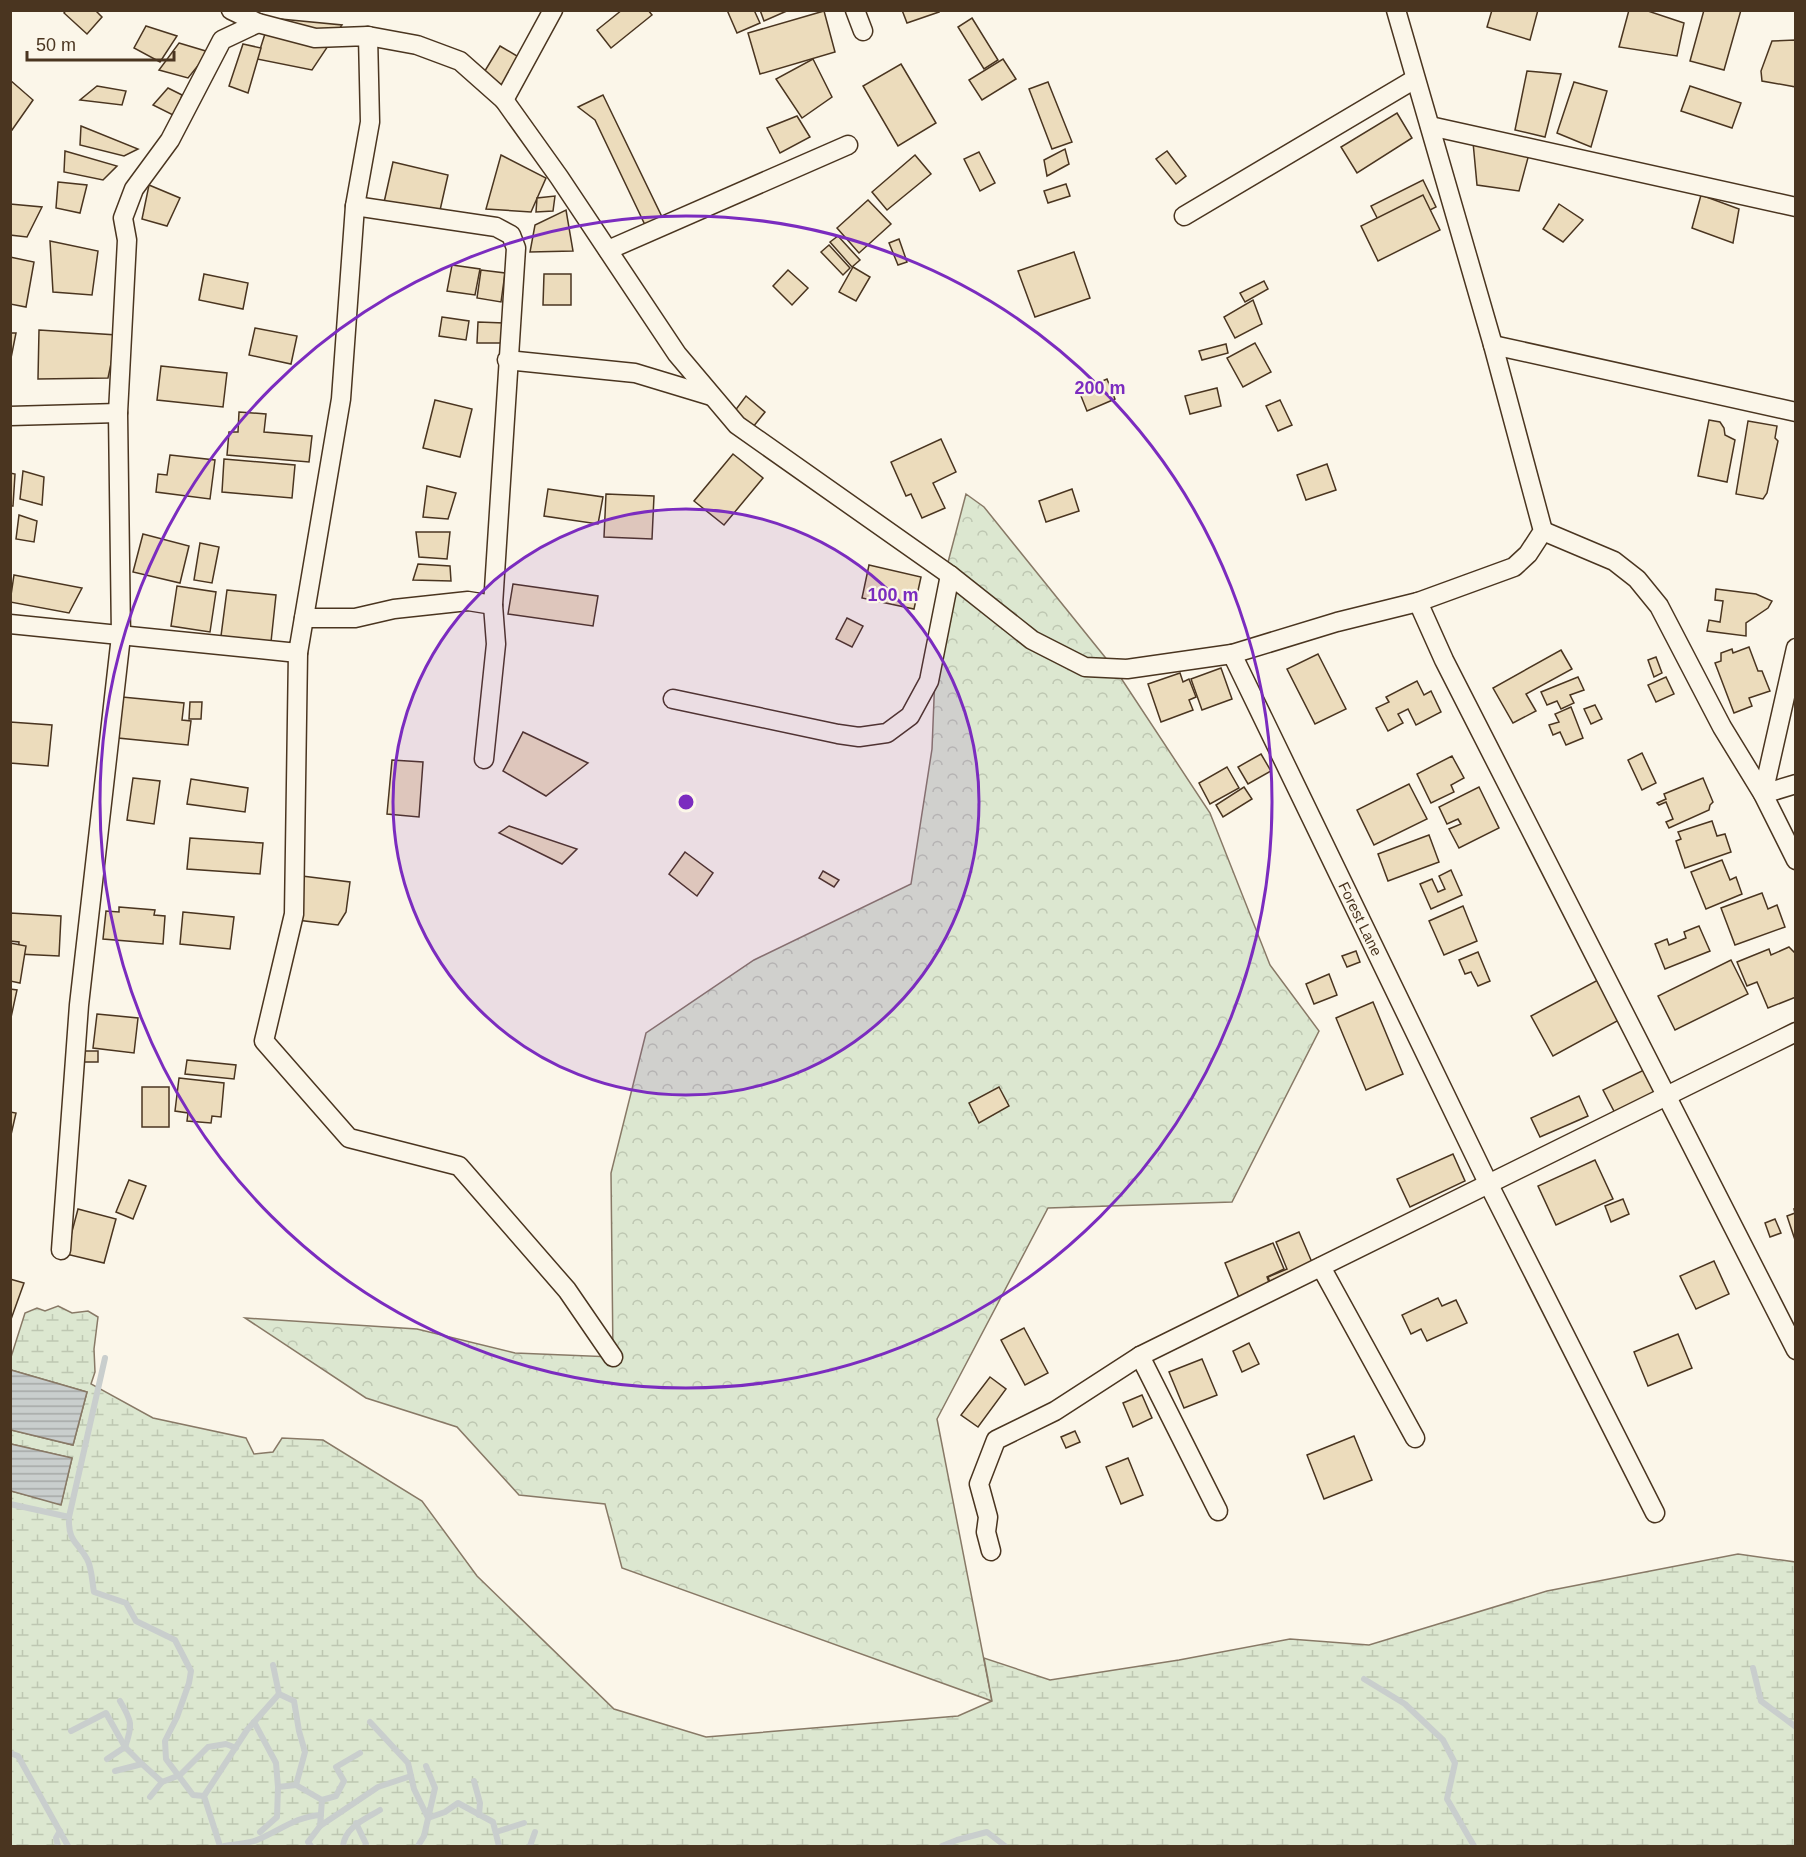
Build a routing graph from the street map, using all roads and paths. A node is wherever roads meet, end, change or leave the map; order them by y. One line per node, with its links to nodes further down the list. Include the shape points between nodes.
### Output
1 (231, 10): 5 (street)
2 (553, 10): 9 (street)
3 (855, 10): 6 (street)
4 (1396, 10): 8 (street)
5 (258, 23): 7 (street, via 315,38); 20 (street, via 222,40 170,140 134,189 123,218 127,240)
6 (863, 32)
7 (368, 36): 9 (street, via 417,45 460,61); 12 (street, via 370,122)
8 (1415, 79): 10 (street); 14 (street)
9 (504, 100): 15 (street)
10 (1430, 126): 13 (street); 16 (street)
11 (848, 145): 15 (street)
12 (355, 206): 17 (street, via 496,227 511,235 516,248); 26 (street, via 341,399)
13 (1796, 207)
14 (1184, 216)
15 (608, 250): 18 (street, via 677,354)
16 (1492, 345): 19 (street); 22 (street)
17 (507, 360): 18 (street, via 635,373); 25 (street)
18 (712, 396): 23 (street, via 737,425)
19 (1796, 412)
20 (118, 413): 21 (street); 28 (street)
21 (10, 416)
22 (1543, 531): 24 (street, via 1514,567); 35 (street, via 1614,561 1659,606 1722,727)
23 (950, 575): 31 (street, via 1032,640 1085,668 1127,669); 32 (street, via 929,681 910,716 887,733 860,737 838,734)
24 (1418, 602): 31 (street); 38 (street)
25 (493, 605): 26 (street, via 468,601 394,609 355,618); 33 (street, via 496,644)
26 (304, 618): 30 (street)
27 (10, 624): 28 (street)
28 (121, 636): 30 (street); 40 (street, via 79,1005)
29 (1796, 648): 35 (street)
30 (298, 653): 44 (street, via 294,914 264,1041 349,1138 459,1166 567,1290)
31 (1232, 654): 39 (street, Forest Lane)
32 (674, 699)
33 (484, 759)
34 (1796, 784): 35 (street)
35 (1763, 794): 36 (street)
36 (1796, 860)
37 (1796, 1032): 38 (street)
38 (1667, 1096): 39 (street); 42 (street)
39 (1489, 1185): 41 (street); 47 (street, Forest Lane)
40 (61, 1250)
41 (1322, 1267): 43 (street); 45 (street)
42 (1796, 1350)
43 (1140, 1356): 46 (street); 48 (street, via 1055,1411 996,1440 980,1484)
44 (613, 1358)
45 (1415, 1438)
46 (1218, 1511)
47 (1655, 1514)
48 (991, 1551)

